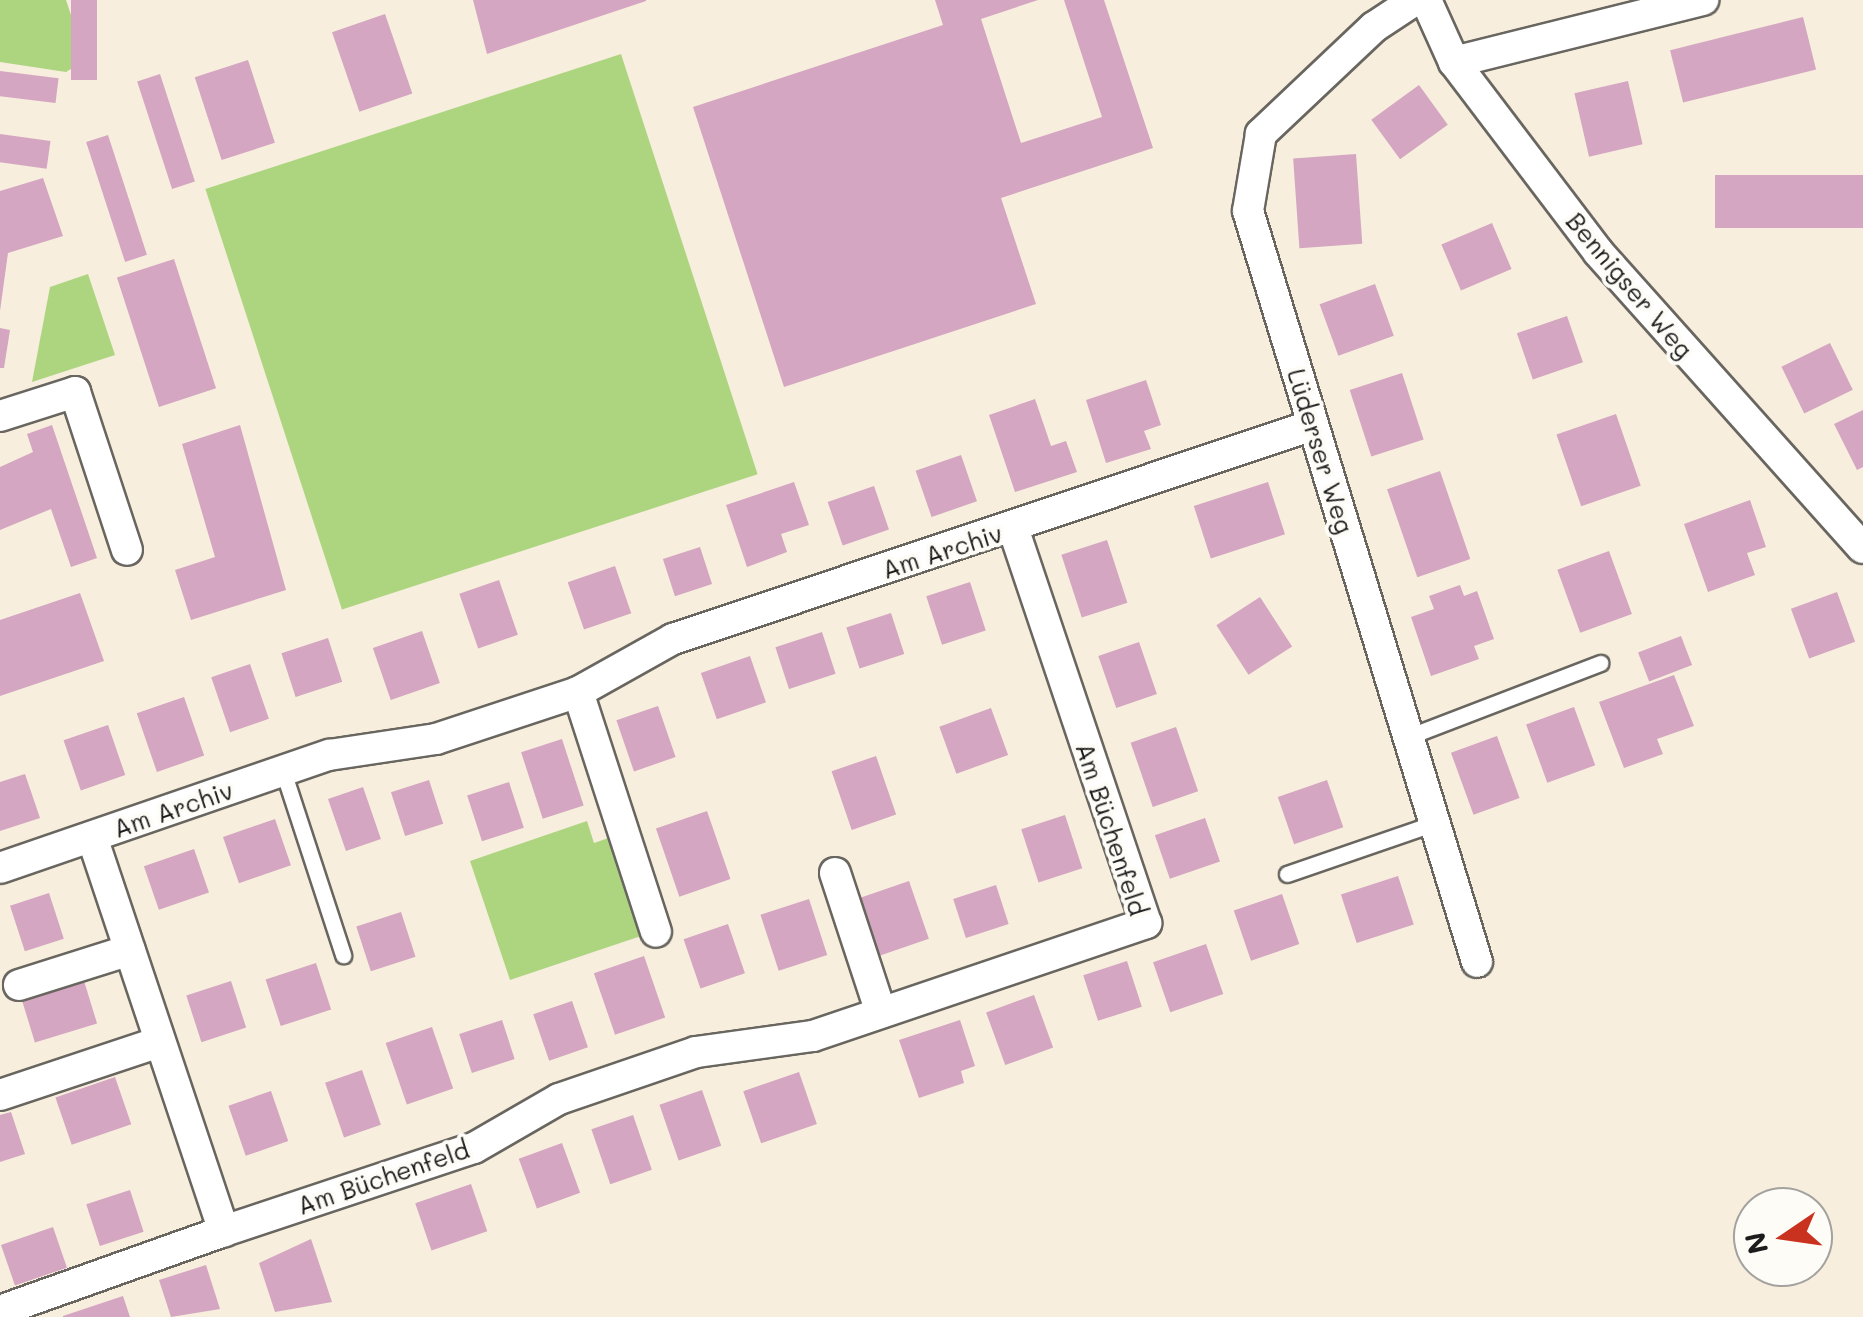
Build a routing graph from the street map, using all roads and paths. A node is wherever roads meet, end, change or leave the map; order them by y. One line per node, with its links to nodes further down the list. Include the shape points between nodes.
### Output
1 (1415, 0): 6 (street, Lüderser Weg, via 1280,113 1250,170 1248,211)
2 (1426, 0): 4 (street, Bennigser Weg)
3 (1703, 0): 4 (street)
4 (1454, 62): 8 (street, Bennigser Weg, via 1598,252)
5 (0, 416): 9 (street, via 75,392)
6 (1313, 425): 7 (street, Am Archiv); 12 (street, Lüderser Weg)
7 (1012, 528): 11 (street, Am Archiv, via 672,640); 24 (street, Am Büchenfeld, via 1146,923)
8 (1861, 542)
9 (127, 550)
10 (1600, 664): 12 (lane)
11 (578, 692): 13 (street, Am Archiv, via 436,739); 19 (street)
12 (1410, 736): 14 (street, Lüderser Weg)
13 (283, 771): 15 (street, Am Archiv); 21 (lane)
14 (1436, 823): 18 (lane); 22 (street, Lüderser Weg)
15 (92, 838): 16 (street, Am Archiv); 20 (street)
16 (0, 868)
17 (835, 873): 24 (street)
18 (1287, 874)
19 (656, 932)
20 (130, 950): 23 (street); 25 (street)
21 (343, 955)
22 (1477, 962)
23 (19, 985)
24 (881, 1013): 27 (street, Am Büchenfeld, via 814,1036 696,1052 559,1099 474,1148)
25 (160, 1042): 26 (street); 27 (street)
26 (0, 1095)
27 (224, 1231): 28 (street, Am Büchenfeld)
28 (8, 1308)

